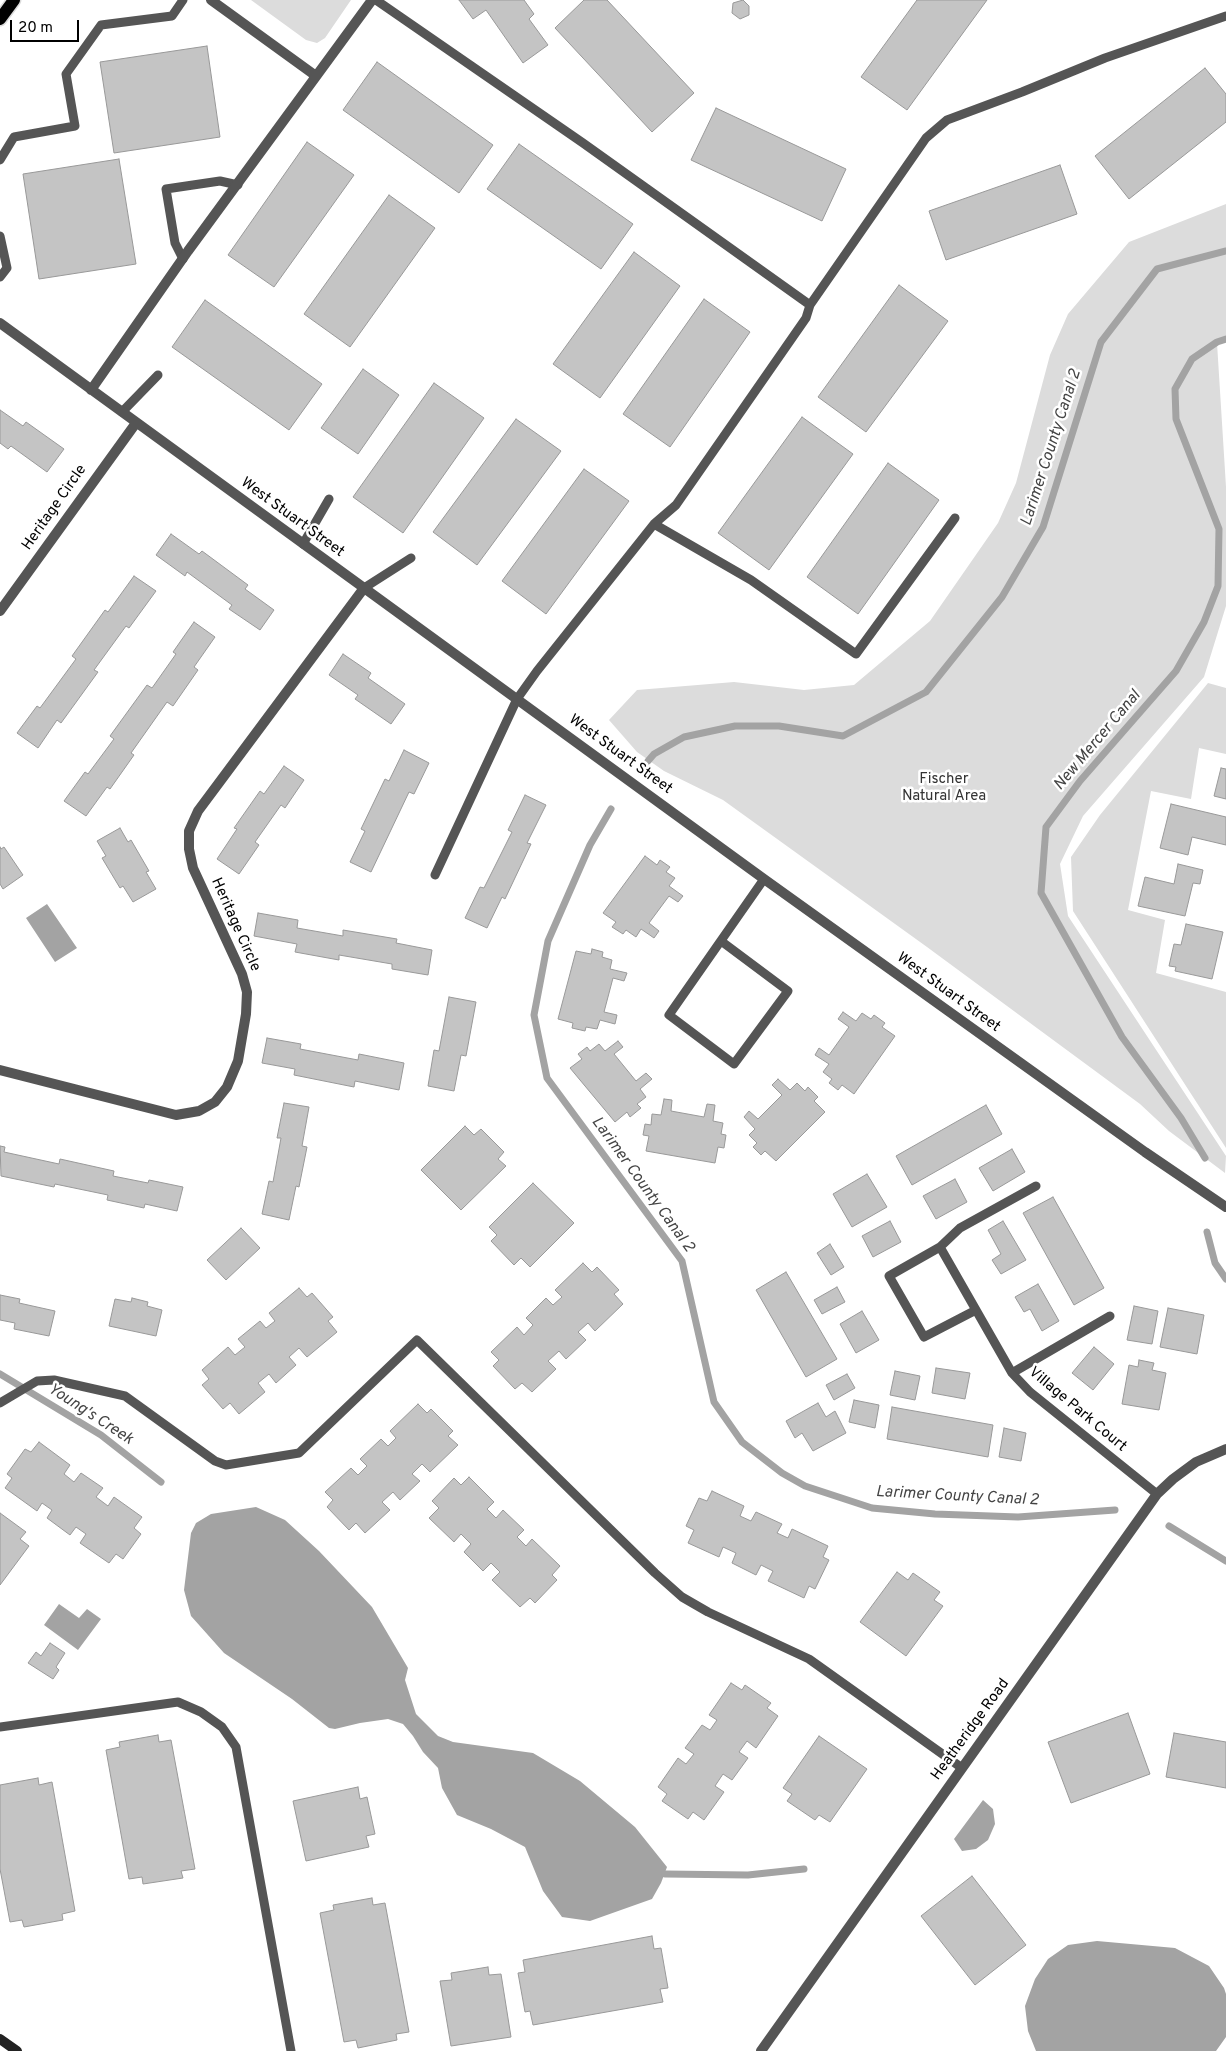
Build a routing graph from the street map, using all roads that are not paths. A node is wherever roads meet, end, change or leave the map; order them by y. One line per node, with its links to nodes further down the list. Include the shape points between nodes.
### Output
1 (14, 0): 6 (main road)
2 (183, 0): 8 (lane, via 172,16 100,25 66,74 75,126 14,137)
3 (211, 0): 7 (street)
4 (374, 0): 7 (street); 13 (lane, via 583,143)
5 (1226, 16): 13 (lane, via 1105,58 947,120 926,138)
6 (0, 20)
7 (316, 76): 9 (street)
8 (0, 160)
9 (238, 185): 11 (street); 11 (lane, via 220,181 166,189 176,244)
10 (0, 236): 12 (lane, via 7,268)
11 (183, 259): 16 (street)
12 (0, 277)
13 (810, 305): 21 (lane, via 806,318 676,505)
14 (0, 324): 16 (street, West Stuart Street)
15 (158, 375): 17 (lane)
16 (91, 390): 17 (street, West Stuart Street)
17 (122, 412): 18 (street, West Stuart Street)
18 (136, 423): 22 (street, West Stuart Street); 25 (street, Heritage Circle)
19 (329, 499): 22 (lane)
20 (955, 518): 21 (lane, via 856,654 751,580)
21 (654, 524): 26 (lane)
22 (303, 544): 24 (street, West Stuart Street)
23 (411, 558): 24 (lane)
24 (364, 588): 26 (street, West Stuart Street); 30 (street, Heritage Circle, via 198,811 189,831 193,868 242,974 247,992 238,1061 228,1087 215,1102 199,1110 176,1115)
25 (0, 611)
26 (517, 699): 27 (lane); 28 (street, West Stuart Street)
27 (435, 875)
28 (764, 879): 29 (lane); 32 (street, West Stuart Street, via 1137,1147)
29 (721, 941): 29 (lane, via 669,1015 734,1064 788,991)
30 (0, 1070)
31 (1036, 1186): 33 (lane, via 960,1228)
32 (1226, 1207)
33 (940, 1247): 34 (lane, Village Park Court); 34 (lane, via 889,1276 924,1337)
34 (976, 1310): 36 (lane, Village Park Court)
35 (1110, 1316): 36 (lane)
36 (1012, 1374): 39 (lane, Village Park Court)
37 (0, 1403): 41 (lane, via 37,1381 54,1380 125,1396 226,1465 299,1453 417,1340 682,1597 809,1660)
38 (1226, 1449): 39 (street, Heatheridge Road, via 1196,1462)
39 (1157, 1494): 41 (street, Heatheridge Road)
40 (0, 1727): 44 (lane, via 178,1702 201,1712 222,1727 236,1748)
41 (962, 1768): 45 (street, Heatheridge Road)
42 (0, 2039): 43 (main road)
43 (17, 2051)
44 (290, 2051)
45 (761, 2051)

